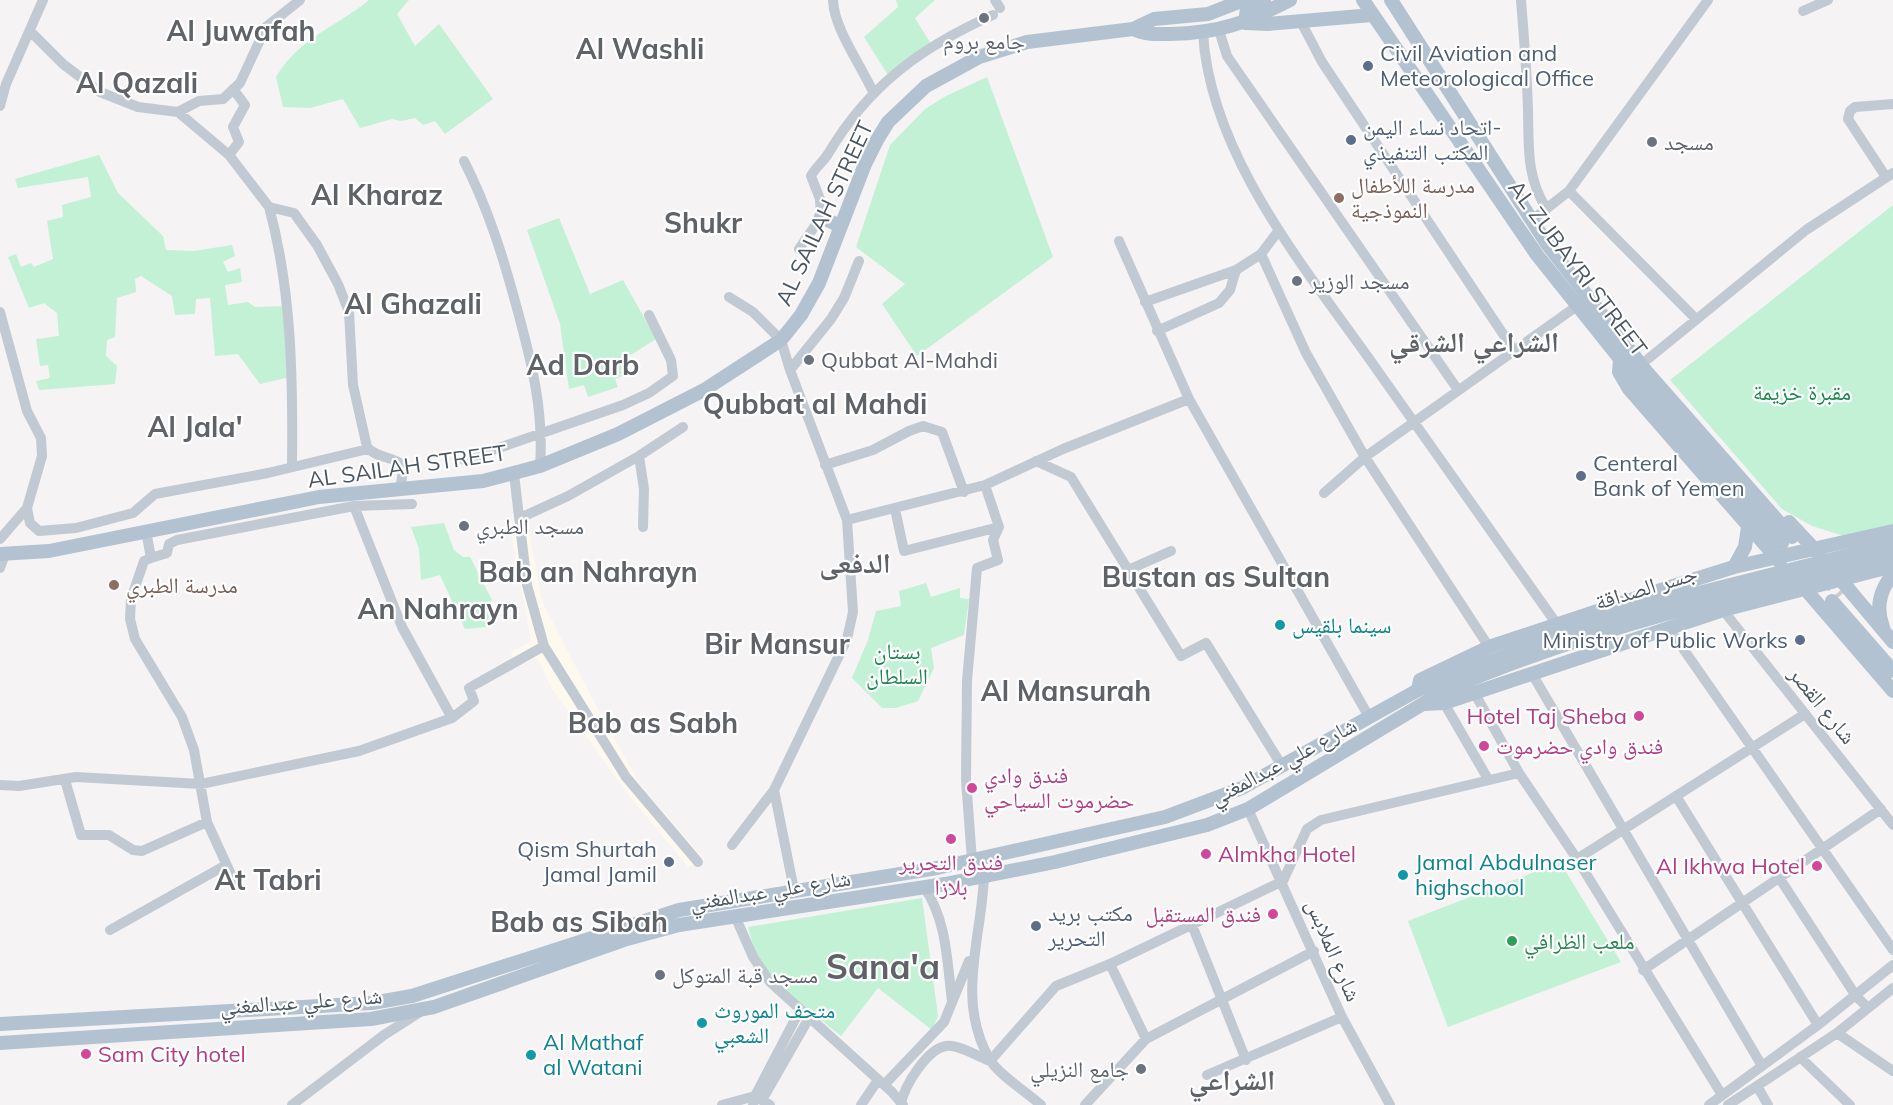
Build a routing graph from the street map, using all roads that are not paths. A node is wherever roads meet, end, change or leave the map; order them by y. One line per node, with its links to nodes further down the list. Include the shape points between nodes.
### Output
1 (43, 0): 21 (street)
2 (300, 0): 23 (street, via 266,27 240,83)
3 (833, 0): 24 (street, via 851,51)
4 (1219, 0): 15 (main road)
5 (1244, 0): 15 (main road, AL SAILAH STREET)
6 (1264, 0): 18 (main road, via 1247,8)
7 (1290, 0): 18 (main road, AL SAILAH STREET)
8 (1363, 0): 16 (main road, AL ZUBAYRI STREET)
9 (1391, 0): 35 (main road, AL ZUBAYRI STREET)
10 (1521, 0): 33 (street, via 1528,159 1532,181)
11 (1708, 0): 31 (street)
12 (1828, 0): 14 (street)
13 (996, 8): 24 (street, via 955,32)
14 (1803, 11)
15 (1208, 14): 19 (main road, AL SAILAH STREET, via 1155,20)
16 (1372, 15): 17 (main road); 45 (main road, AL ZUBAYRI STREET, via 1537,255)
17 (1300, 20): 18 (main road); 51 (street, via 1323,62)
18 (1245, 23): 20 (main road, AL SAILAH STREET)
19 (1133, 29): 22 (main road, AL SAILAH STREET, via 1151,34); 36 (main road, AL SAILAH STREET, via 1027,42 979,57 926,86 888,122)
20 (1219, 30): 22 (main road, AL SAILAH STREET); 55 (street, via 1227,56)
21 (30, 31): 26 (street); 27 (street, via 63,64 100,92 138,107)
22 (1203, 33): 37 (street, via 1212,86 1235,157)
23 (233, 89): 27 (street, via 223,99 199,101); 28 (street, via 244,105 233,127 238,142)
24 (873, 92): 34 (street, via 847,122 811,176 820,199)
25 (1893, 104): 30 (street, via 1855,107 1848,119)
26 (0, 106)
27 (178, 112): 28 (street)
28 (229, 155): 32 (street)
29 (464, 161): 59 (street, via 496,234 531,359)
30 (1890, 175): 48 (street, via 1806,230)
31 (1569, 191): 33 (street); 48 (street)
32 (269, 207): 60 (street, via 294,213 338,284 349,312 353,385); 67 (street, via 278,240 290,349)
33 (1546, 208): 35 (street)
34 (821, 217): 36 (main road); 39 (street)
35 (1532, 220): 52 (main road, AL ZUBAYRI STREET)
36 (840, 226): 50 (main road, AL SAILAH STREET, via 819,283)
37 (1279, 230): 40 (street); 57 (street)
38 (1119, 241): 44 (street)
39 (799, 249)
40 (1261, 254): 42 (street); 62 (street, via 1306,353)
41 (859, 261): 54 (street, via 831,320)
42 (1236, 270): 44 (street); 49 (street, via 1230,290 1219,303)
43 (729, 297): 50 (street, via 753,312)
44 (1145, 302): 49 (street)
45 (1577, 306): 51 (street); 52 (main road, AL ZUBAYRI STREET)
46 (0, 312): 75 (street, via 24,400 41,438 42,456)
47 (650, 315): 59 (street, via 671,360 673,376 630,402)
48 (1696, 319): 53 (street)
49 (1157, 331): 56 (street)
50 (781, 340): 54 (street); 66 (main road, AL SAILAH STREET, via 667,411)
51 (1515, 352): 55 (street)
52 (1626, 357): 53 (main road); 80 (main road, via 1619,372 1629,389); 85 (main road, AL ZUBAYRI STREET)
53 (1648, 359): 87 (main road)
54 (790, 370): 65 (street)
55 (1458, 390): 57 (street)
56 (1189, 399): 64 (street); 115 (street)
57 (1413, 422): 62 (street); 102 (street)
58 (683, 427): 61 (street)
59 (543, 432): 63 (street); 66 (street)
60 (368, 449): 67 (street); 70 (street, via 397,459 404,466)
61 (639, 456): 77 (street); 81 (street, via 644,489)
62 (1365, 457): 72 (street); 106 (street)
63 (464, 460)
64 (1036, 461): 69 (street); 97 (street, via 1071,477)
65 (825, 465): 71 (street, via 873,450 923,426 942,432); 78 (street)
66 (540, 466): 68 (main road, AL SAILAH STREET)
67 (292, 467): 75 (street, via 155,494 133,513 76,528 39,531 30,523)
68 (514, 474): 70 (main road, AL SAILAH STREET, via 483,482); 77 (street)
69 (985, 485): 71 (street); 79 (street)
70 (400, 489): 82 (main road, AL SAILAH STREET, via 319,498)
71 (964, 492): 76 (street)
72 (1324, 493)
73 (412, 504): 74 (street)
74 (354, 506): 90 (street, via 177,540 169,544 167,553); 116 (street, via 402,627)
75 (27, 508): 84 (street)
76 (895, 509): 78 (street); 79 (street, via 904,551)
77 (520, 518): 105 (street, via 527,585)
78 (847, 520): 124 (street, via 853,612 847,639)
79 (999, 526): 134 (street, via 993,540 998,560 977,568 967,681 966,780)
80 (1748, 526): 91 (main road); 94 (main road, via 1745,547)
81 (643, 527)
82 (146, 531): 89 (main road, AL SAILAH STREET, via 48,551); 90 (street)
83 (1893, 531): 87 (main road)
84 (0, 539)
85 (1787, 540)
86 (1893, 544): 110 (main road, جسر الصداقة, bridge, via 1659,603)
87 (1814, 548): 91 (main road); 96 (main road); 99 (main road)
88 (1171, 551): 97 (street)
89 (2, 554): 95 (street)
90 (151, 558): 123 (street, via 144,561 130,619 135,639 182,717)
91 (1776, 558): 94 (main road); 96 (main road); 100 (main road)
92 (1893, 558): 113 (main road, جسر الصداقة, bridge, via 1664,614 1497,669)
93 (1893, 566): 99 (main road)
94 (1734, 567): 102 (main road)
95 (0, 568)
96 (1809, 569): 99 (main road); 100 (main road)
97 (1128, 570): 118 (street, via 1181,656 1206,643)
98 (1893, 574): 104 (main road, via 1878,607)
99 (1840, 579): 100 (main road); 104 (main road)
100 (1805, 589): 101 (main road); 111 (main road)
101 (1723, 610): 103 (main road); 114 (street, شارع القصر)
102 (1556, 623): 106 (main road)
103 (1668, 627): 109 (main road); 117 (street)
104 (1889, 637)
105 (544, 646): 116 (street, via 470,688 474,701); 135 (street, via 626,777)
106 (1489, 647): 110 (main road, via 1420,680)
107 (1893, 655): 108 (main road, via 1837,598)
108 (1893, 671)
109 (1531, 672): 112 (main road); 130 (street)
110 (1418, 690): 115 (main road, شارع علي عبدالمغني)
111 (1893, 691)
112 (1474, 692): 113 (main road); 119 (street)
113 (1443, 696): 120 (street); 126 (main road, شارع علي عبدالمغني)
114 (1805, 714): 117 (street); 127 (street, شارع القصر)
115 (1369, 717): 118 (main road, شارع علي عبدالمغني)
116 (452, 718): 123 (street, via 359,751)
117 (1752, 749): 125 (street); 132 (street)
118 (1282, 766): 134 (main road, شارع علي عبدالمغني, via 1242,788 1165,817)
119 (1519, 773): 120 (street); 133 (street)
120 (1488, 779): 139 (street, via 1321,820 1307,829)
121 (65, 780): 122 (street, via 20,786); 123 (street, via 76,777); 128 (street, via 81,834 109,835 133,850 142,851)
122 (0, 784)
123 (201, 784): 128 (street)
124 (774, 790): 131 (street); 142 (street)
125 (1676, 796): 130 (street); 143 (street)
126 (1248, 808): 137 (main road, شارع علي عبدالمغني, via 1167,837); 139 (street, شارع الملابس)
127 (1881, 809): 129 (street, شارع القصر); 132 (street)
128 (207, 822): 136 (street)
129 (1893, 825)
130 (1624, 828): 133 (street); 147 (street)
131 (732, 844)
132 (1823, 849): 138 (street); 149 (street)
133 (1577, 859): 153 (street)
134 (972, 860): 142 (main road, شارع علي عبدالمغني)
135 (698, 862)
136 (226, 865): 140 (street); 146 (street)
137 (984, 876): 141 (main road, شارع علي عبدالمغني); 148 (street)
138 (1780, 879): 143 (street); 155 (street)
139 (1283, 881): 145 (street); 150 (street, شارع الملابس)
140 (235, 883)
141 (924, 887): 144 (main road, شارع علي عبدالمغني); 158 (street, via 934,900 940,919)
142 (794, 890): 157 (main road, شارع علي عبدالمغني, via 680,910 445,987)
143 (1742, 905): 147 (street); 165 (street)
144 (735, 916): 160 (main road, شارع علي عبدالمغني, via 627,939); 161 (street, via 761,970)
145 (1192, 925): 151 (street); 156 (street)
146 (110, 930)
147 (1689, 941): 153 (street); 172 (street)
148 (974, 946): 158 (street); 171 (street, via 972,1002)
149 (1893, 950)
150 (1314, 951): 156 (street); 162 (street, شارع الملابس)
151 (1110, 964): 167 (street); 171 (street, via 1056,986)
152 (1893, 965): 155 (street)
153 (1643, 970): 177 (street)
154 (1893, 988): 159 (street)
155 (1856, 996): 159 (street); 165 (street)
156 (1221, 998): 167 (street); 170 (street)
157 (372, 1003): 163 (main road); 164 (main road, شارع علي عبدالمغني)
158 (953, 1004): 175 (street, via 938,1029)
159 (1868, 1008): 166 (street)
160 (427, 1009): 163 (main road, شارع علي عبدالمغني); 180 (street, via 384,1035)
161 (804, 1014): 175 (street); 178 (street)
162 (1342, 1017): 170 (street); 185 (street, شارع الملابس)
163 (371, 1019): 168 (main road, شارع علي عبدالمغني)
164 (0, 1024)
165 (1818, 1025): 172 (street)
166 (1837, 1033): 169 (street); 173 (street)
167 (1146, 1039): 184 (street)
168 (0, 1042)
169 (1800, 1058): 176 (street); 188 (street)
170 (1246, 1060): 174 (street)
171 (990, 1061): 179 (street, via 952,1046 941,1047 911,1076); 183 (street)
172 (1762, 1066): 177 (street)
173 (1893, 1071)
174 (1207, 1075)
175 (881, 1083): 179 (street); 182 (street)
176 (1757, 1086): 177 (street); 187 (street)
177 (1725, 1100): 186 (street)
178 (760, 1101): 181 (street)
179 (902, 1104)
180 (292, 1105)
181 (722, 1105)
182 (861, 1105)
183 (1041, 1105)
184 (1085, 1105)
185 (1390, 1105)
186 (1708, 1105)
187 (1768, 1105)
188 (1850, 1105)

